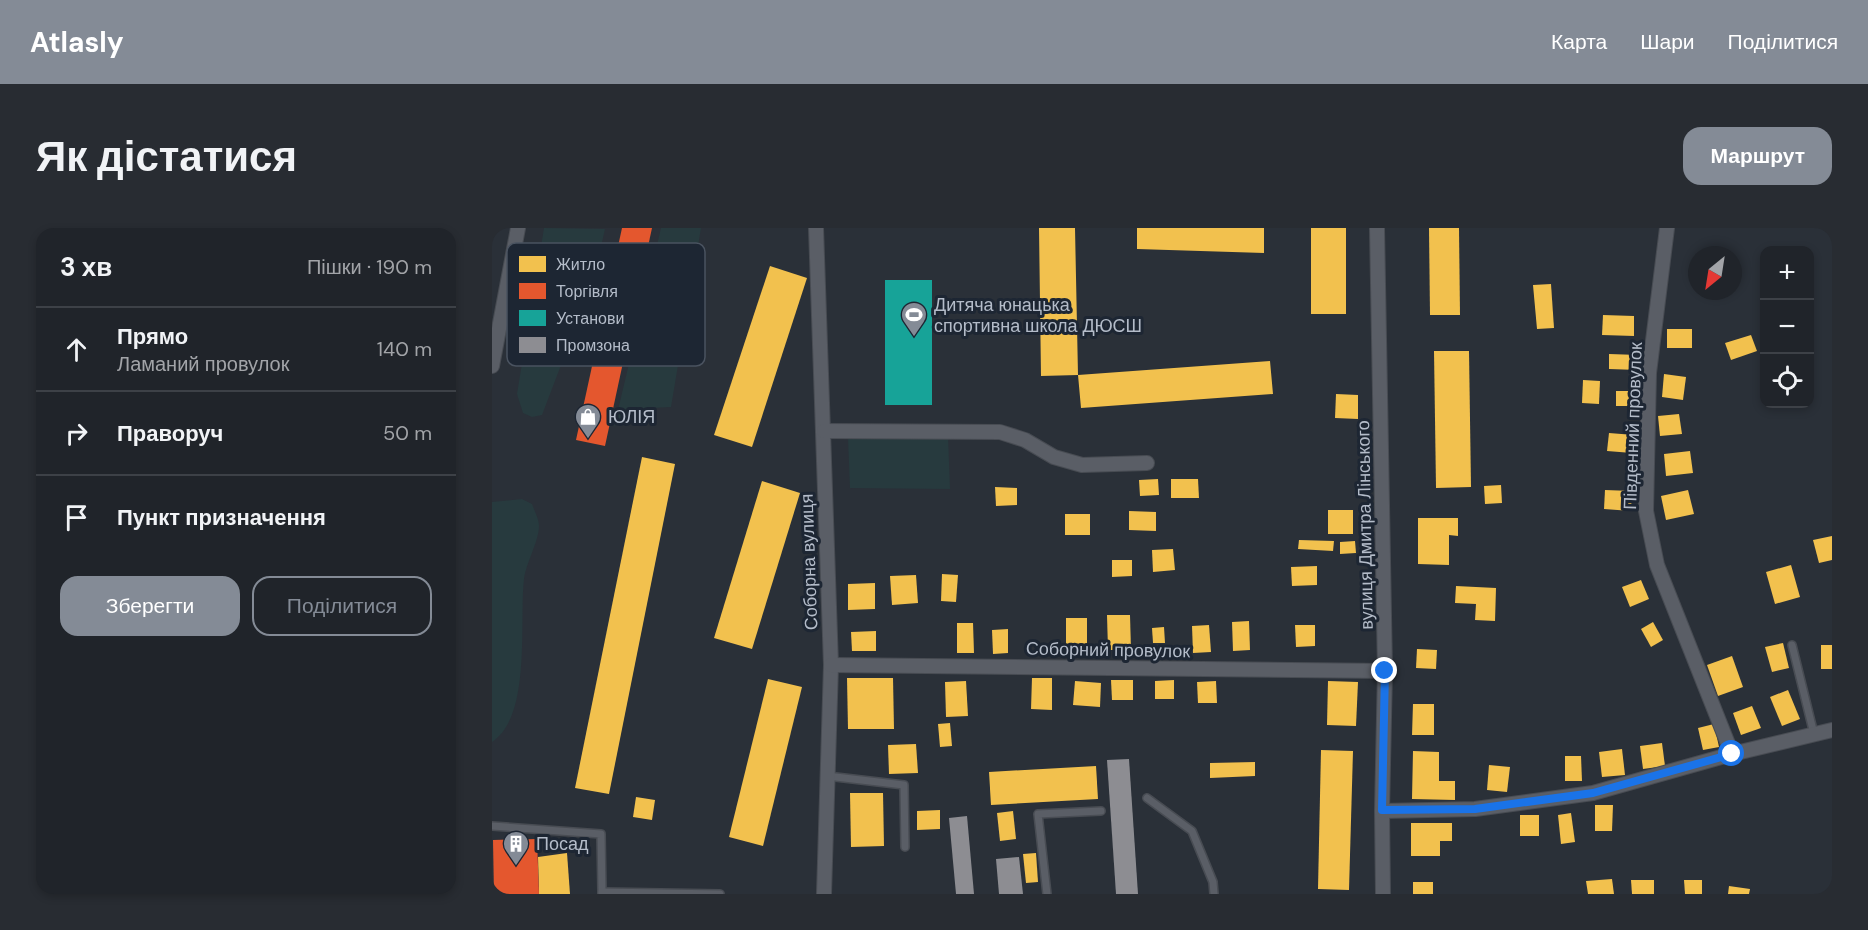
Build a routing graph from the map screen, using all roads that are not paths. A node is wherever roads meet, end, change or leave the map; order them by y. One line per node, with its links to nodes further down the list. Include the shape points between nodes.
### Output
1 (518, 228): 5 (street)
2 (816, 228): 8 (street, Соборна вулиця)
3 (1377, 228): 12 (street, вулиця Дмитра Лінського)
4 (1667, 228): 15 (street, Південний провулок, via 1649,373 1646,511 1657,565)
5 (515, 243)
6 (507, 286): 7 (street)
7 (492, 366)
8 (824, 431): 9 (street, via 1000,432 1025,440 1054,457 1082,465); 11 (street, Соборна вулиця)
9 (1147, 463)
10 (1792, 645): 14 (lane)
11 (831, 665): 12 (street, Соборний провулок); 16 (street, Соборна вулиця)
12 (1385, 671): 18 (street, вулиця Дмитра Лінського)
13 (1832, 730): 14 (street)
14 (1814, 734): 15 (street)
15 (1732, 754): 18 (street, via 1593,793 1475,809)
16 (827, 776): 21 (lane, via 904,785); 24 (street, Соборна вулиця)
17 (1147, 798): 26 (lane, via 1192,831 1213,882)
18 (1382, 810): 27 (street, вулиця Дмитра Лінського)
19 (1101, 811): 25 (lane, via 1038,814)
20 (492, 826): 22 (lane, via 601,834)
21 (905, 848)
22 (602, 893): 23 (lane)
23 (720, 894)
24 (824, 894)
25 (1047, 894)
26 (1214, 894)
27 (1383, 894)

